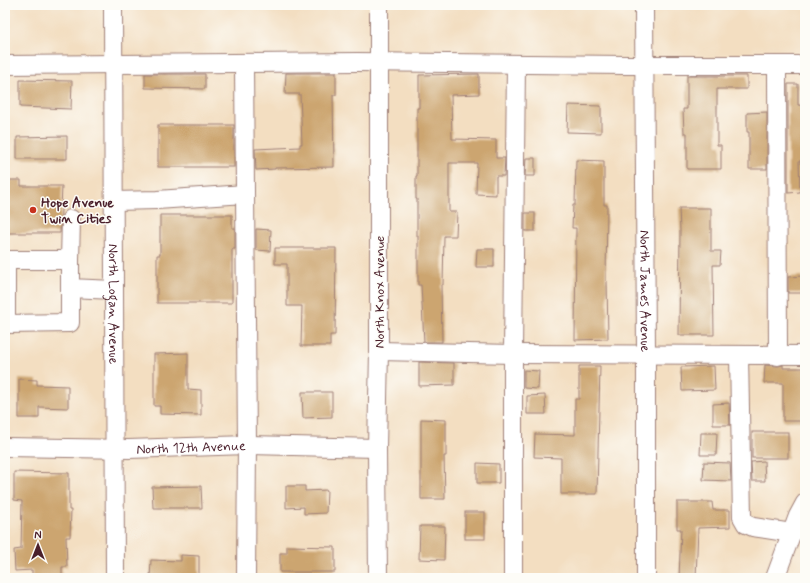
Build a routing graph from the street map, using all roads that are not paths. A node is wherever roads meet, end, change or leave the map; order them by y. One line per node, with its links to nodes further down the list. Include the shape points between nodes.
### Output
1 (113, 5): 5 (street, North Logan Avenue)
2 (379, 5): 4 (street, North Knox Avenue)
3 (644, 5): 9 (street, North James Avenue)
4 (379, 62): 6 (street); 7 (street); 18 (street, North Knox Avenue)
5 (113, 63): 6 (street); 8 (street); 13 (street, North Logan Avenue)
6 (244, 63): 12 (street)
7 (516, 64): 9 (street); 19 (street)
8 (5, 65)
9 (645, 65): 10 (street); 20 (street, North James Avenue)
10 (777, 65): 11 (street); 23 (street)
11 (805, 65)
12 (245, 194): 13 (street); 24 (street)
13 (114, 201): 17 (street, North Logan Avenue)
14 (71, 219): 15 (street)
15 (70, 260): 16 (street); 16 (street, via 6,260 6,324 70,323)
16 (70, 288): 17 (street)
17 (114, 290): 26 (street, North Logan Avenue)
18 (379, 351): 19 (street); 27 (street, North Knox Avenue)
19 (513, 354): 20 (street); 33 (street)
20 (646, 354): 21 (street); 34 (street, North James Avenue)
21 (739, 355): 23 (street); 29 (street, via 742,517 746,524 753,527)
22 (805, 355): 23 (street)
23 (778, 356)
24 (247, 445): 26 (street, North 12th Avenue); 27 (street, North 12th Avenue); 31 (street)
25 (5, 447): 26 (street, North 12th Avenue)
26 (115, 448): 30 (street, North Logan Avenue)
27 (377, 448): 32 (street, North Knox Avenue)
28 (805, 503): 29 (street)
29 (792, 532): 35 (street)
30 (115, 578)
31 (246, 578)
32 (378, 578)
33 (513, 578)
34 (646, 578)
35 (775, 578)

